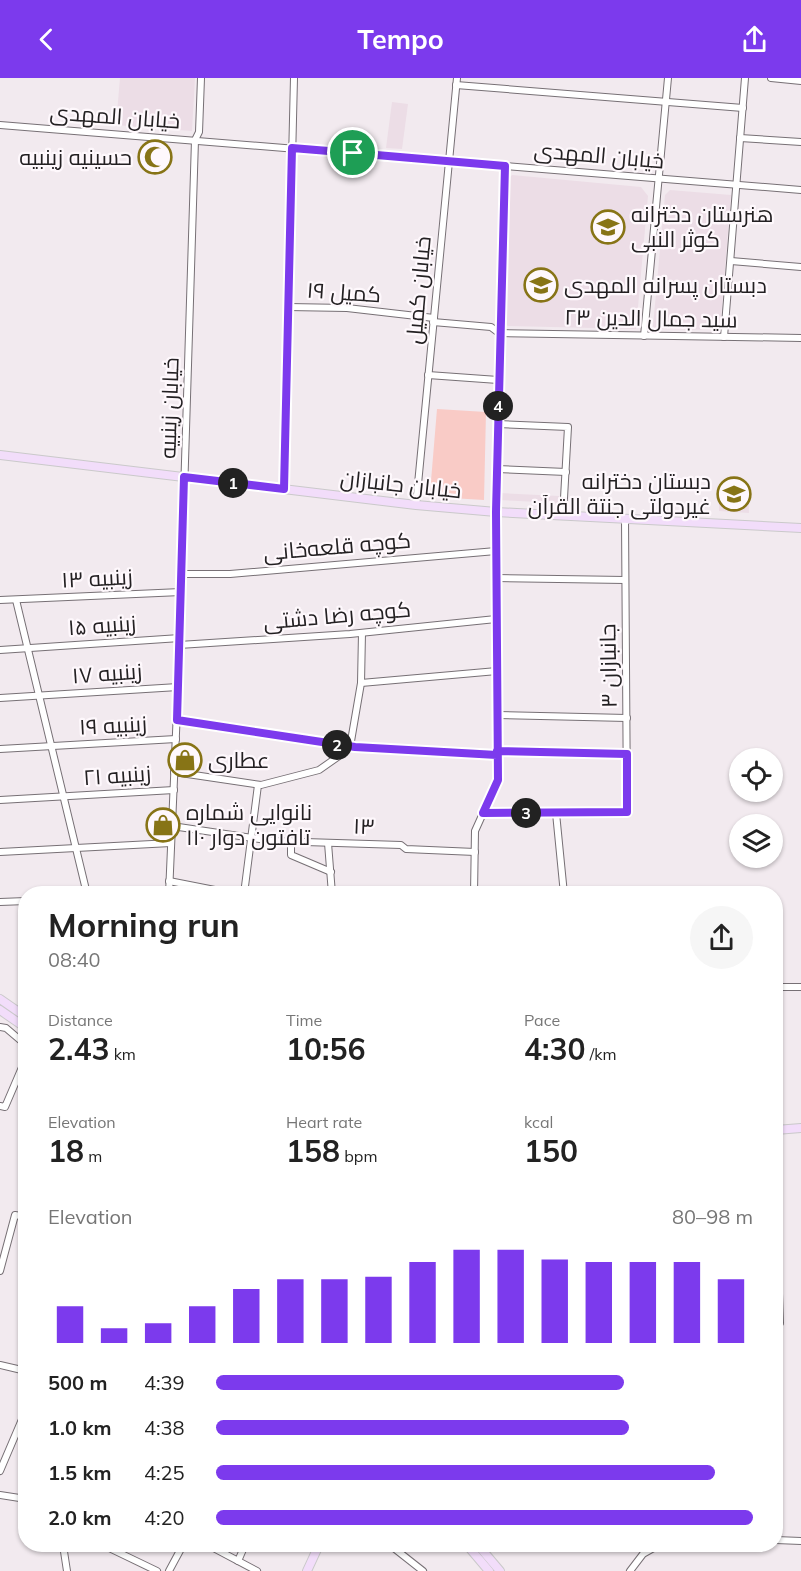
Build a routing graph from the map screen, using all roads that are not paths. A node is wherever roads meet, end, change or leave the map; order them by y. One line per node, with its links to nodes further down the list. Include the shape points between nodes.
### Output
1 (201, 78): 12 (street, خیابان زینبیه)
2 (294, 78): 14 (street)
3 (668, 78): 8 (street)
4 (745, 78): 9 (street)
5 (771, 78): 7 (street)
6 (456, 81): 8 (street); 15 (street, خیابان کمیل)
7 (801, 81)
8 (666, 102): 9 (street); 17 (street)
9 (743, 108): 11 (street)
10 (0, 125): 12 (street, خیابان المهدی)
11 (740, 138): 13 (street); 18 (street)
12 (195, 140): 14 (street, خیابان المهدی); 34 (street, خیابان زینبیه)
13 (801, 142)
14 (292, 148): 15 (street, خیابان المهدی); 22 (street)
15 (448, 161): 16 (street, خیابان المهدی); 23 (street, خیابان کمیل)
16 (505, 166): 17 (street, خیابان المهدی); 24 (street)
17 (658, 178): 18 (street, خیابان المهدی); 25 (street)
18 (737, 185): 19 (street, خیابان المهدی); 20 (street)
19 (801, 190)
20 (731, 261): 21 (street); 26 (street)
21 (801, 267)
22 (288, 307): 23 (street, کمیل ۱۹, via 347,308); 35 (street)
23 (433, 320): 24 (street, کمیل ۱۹, via 491,327); 28 (street, خیابان کمیل)
24 (500, 333): 25 (street, سید جمال الدین ۲۳); 29 (street)
25 (644, 336): 26 (street, سید جمال الدین ۲۳)
26 (724, 337): 27 (street, سید جمال الدین ۲۳)
27 (801, 338)
28 (428, 375): 29 (street); 36 (street, خیابان کمیل)
29 (498, 380): 30 (street)
30 (498, 424): 32 (street); 33 (street, via 568,427)
31 (0, 455): 34 (main road, خیابان جانبازان)
32 (497, 469): 33 (street); 37 (street)
33 (566, 472): 38 (street)
34 (184, 477): 35 (main road, خیابان جانبازان); 42 (street, خیابان زینبیه)
35 (284, 489): 36 (main road, خیابان جانبازان)
36 (416, 505): 37 (main road, خیابان جانبازان)
37 (496, 512): 38 (main road, خیابان جانبازان); 41 (street)
38 (563, 516): 39 (main road, خیابان جانبازان)
39 (625, 519): 40 (main road, خیابان جانبازان); 44 (street, جانبازان ۳)
40 (801, 528)
41 (496, 551): 42 (street, کوچه قلعه‌خانی, via 230,574); 43 (street)
42 (182, 574): 45 (street, خیابان زینبیه)
43 (496, 578): 44 (street); 48 (street)
44 (626, 580): 59 (street, جانبازان ۳)
45 (181, 592): 47 (street, زینبیه ۱۳); 50 (street, خیابان زینبیه)
46 (0, 600): 47 (street, زینبیه ۱۳)
47 (16, 600): 51 (street)
48 (496, 619): 49 (street, کوچه رضا دشتی); 53 (street)
49 (362, 633): 50 (street, کوچه رضا دشتی); 54 (street)
50 (179, 641): 51 (street, زینبیه ۱۵); 55 (street, خیابان زینبیه)
51 (27, 648): 52 (street, زینبیه ۱۵); 56 (street)
52 (0, 650)
53 (497, 671): 54 (street); 58 (street)
54 (361, 682): 62 (street)
55 (178, 687): 56 (street, زینبیه ۱۷); 60 (street, خیابان زینبیه)
56 (39, 696): 57 (street, زینبیه ۱۷); 63 (street)
57 (0, 698)
58 (497, 715): 59 (street); 65 (street)
59 (627, 718): 66 (street, جانبازان ۳)
60 (177, 720): 61 (street, خیابان زینبیه); 62 (street)
61 (176, 739): 63 (street, زینبیه ۱۹); 67 (street, خیابان زینبیه)
62 (348, 746): 65 (street); 68 (street, via 319,770)
63 (51, 747): 64 (street, زینبیه ۱۹); 70 (street)
64 (0, 749)
65 (497, 753): 66 (street); 72 (street, via 498,780)
66 (627, 754): 73 (street, جانبازان ۳, via 627,812)
67 (174, 772): 68 (street); 69 (street, خیابان زینبیه)
68 (258, 785): 75 (street)
69 (174, 790): 70 (street, زینبیه ۲۱); 74 (street, خیابان زینبیه)
70 (63, 796): 71 (street, زینبیه ۲۱); 79 (street)
71 (0, 800)
72 (483, 813): 73 (street); 81 (street, via 475,831)
73 (556, 813): 90 (street)
74 (172, 826): 75 (street, ۱۳); 77 (street, خیابان زینبیه)
75 (251, 838): 76 (street, ۱۳); 87 (street)
76 (291, 842): 78 (street, ۱۳); 82 (street, via 291,855)
77 (171, 843): 79 (street); 83 (street, خیابان زینبیه)
78 (328, 843): 81 (street, ۱۳, via 401,844 406,849); 82 (street)
79 (76, 848): 80 (street); 84 (street)
80 (0, 852)
81 (475, 852): 89 (street)
82 (331, 872): 88 (street)
83 (169, 881): 85 (street, خیابان زینبیه); 86 (street)
84 (85, 886)
85 (169, 886)
86 (194, 886)
87 (245, 886)
88 (332, 886)
89 (474, 886)
90 (563, 886)
91 (18, 901): 92 (street)
92 (0, 902)
93 (783, 987): 94 (street)
94 (801, 987)
95 (0, 999): 97 (main road)
96 (0, 1010): 98 (main road)
97 (18, 1011)
98 (11, 1018): 99 (main road); 100 (street)
99 (18, 1023)
100 (3, 1028): 101 (street)
101 (18, 1039)
102 (18, 1075): 103 (street)
103 (3, 1106)
104 (801, 1128): 105 (main road)
105 (783, 1129)
106 (18, 1216): 107 (street, via 15,1215)
107 (0, 1271)
108 (0, 1365): 109 (street)
109 (18, 1369)
110 (18, 1429): 111 (street)
111 (0, 1471)
112 (0, 1495): 113 (street)
113 (18, 1498)
114 (783, 1540): 115 (street)
115 (801, 1541)
116 (64, 1552): 127 (street)
117 (118, 1552): 128 (street)
118 (179, 1552): 129 (street)
119 (221, 1552): 126 (street)
120 (242, 1552): 126 (street)
121 (316, 1552): 131 (main road)
122 (399, 1552): 132 (street)
123 (473, 1552): 133 (main road)
124 (484, 1552): 134 (main road)
125 (647, 1552): 135 (street)
126 (238, 1561): 130 (street)
127 (67, 1571)
128 (157, 1571)
129 (169, 1571)
130 (257, 1571)
131 (307, 1571)
132 (423, 1571)
133 (489, 1571)
134 (500, 1571)
135 (630, 1571)

